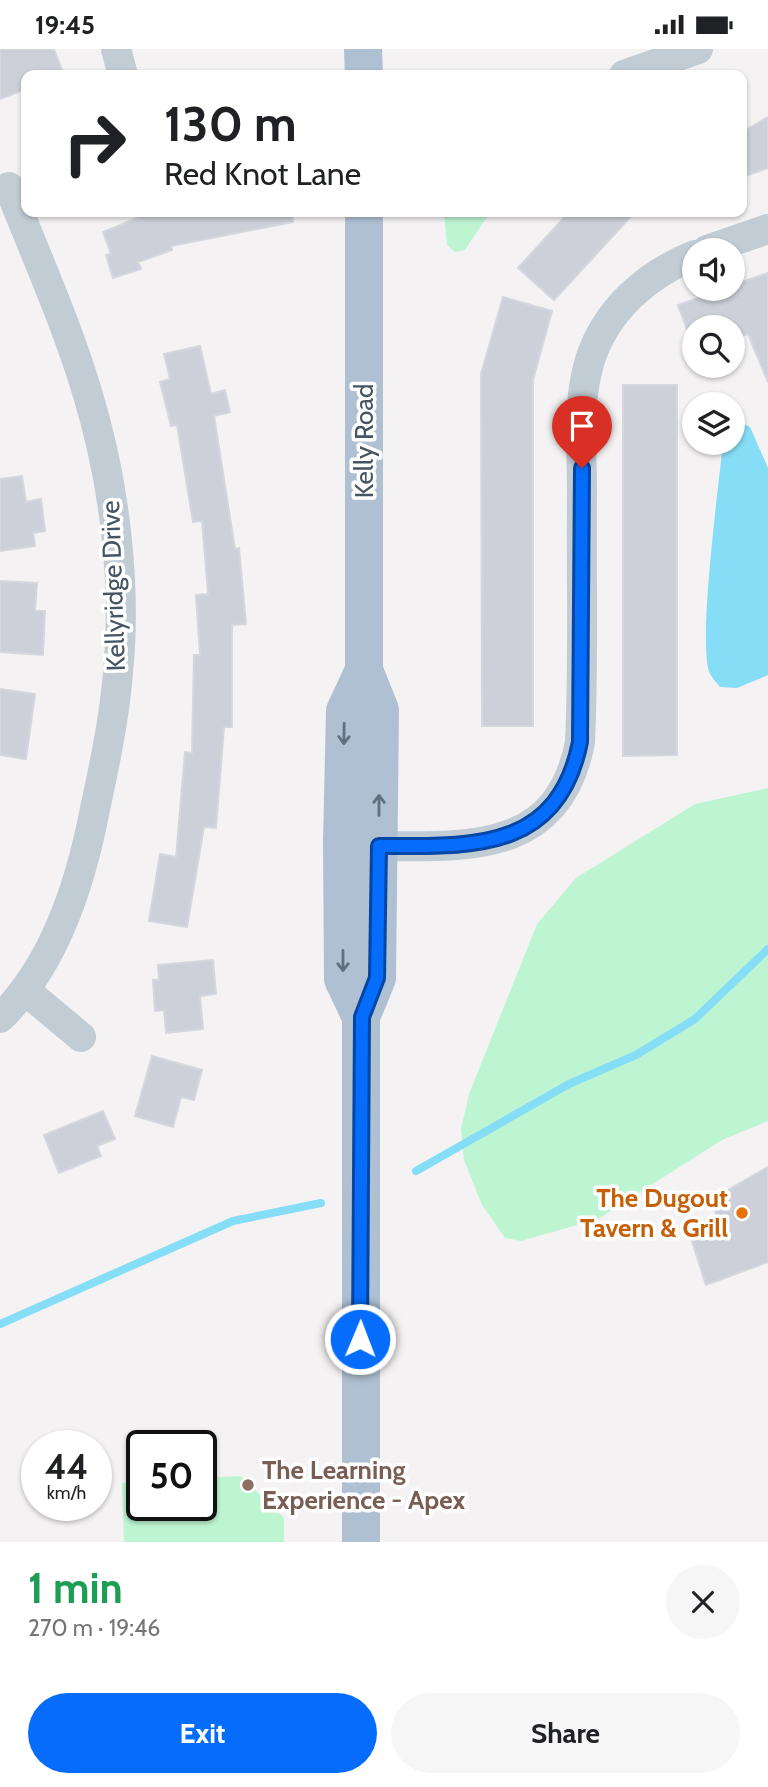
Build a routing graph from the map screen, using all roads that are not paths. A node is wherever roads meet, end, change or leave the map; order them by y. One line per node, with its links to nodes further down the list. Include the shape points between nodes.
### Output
1 (116, 49): 4 (street)
2 (363, 49): 5 (main road)
3 (698, 49): 6 (street)
4 (122, 70)
5 (364, 70)
6 (638, 70)
7 (12, 186): 8 (street, Kellyridge Drive)
8 (21, 209)
9 (24, 217): 16 (street, Kellyridge Drive, via 89,397 109,491 119,602 119,670 111,734 87,851 54,940)
10 (364, 217): 14 (main road, Kelly Road)
11 (768, 229): 12 (street)
12 (742, 238)
13 (682, 260): 15 (street, via 640,286 605,327 590,360 582,417 580,742 575,770 563,792 535,822 494,841)
14 (363, 670): 15 (main road, Kelly Road, one-way to 14, via 380,710); 17 (main road, Kelly Road, one-way to 17, via 345,711 342,841 343,979)
15 (379, 846): 17 (main road, Kelly Road, via 377,978)
16 (26, 991): 18 (street, Kellyridge Drive); 19 (street)
17 (362, 1017): 20 (main road, Kelly Road)
18 (0, 1018)
19 (81, 1037)
20 (361, 1542)

